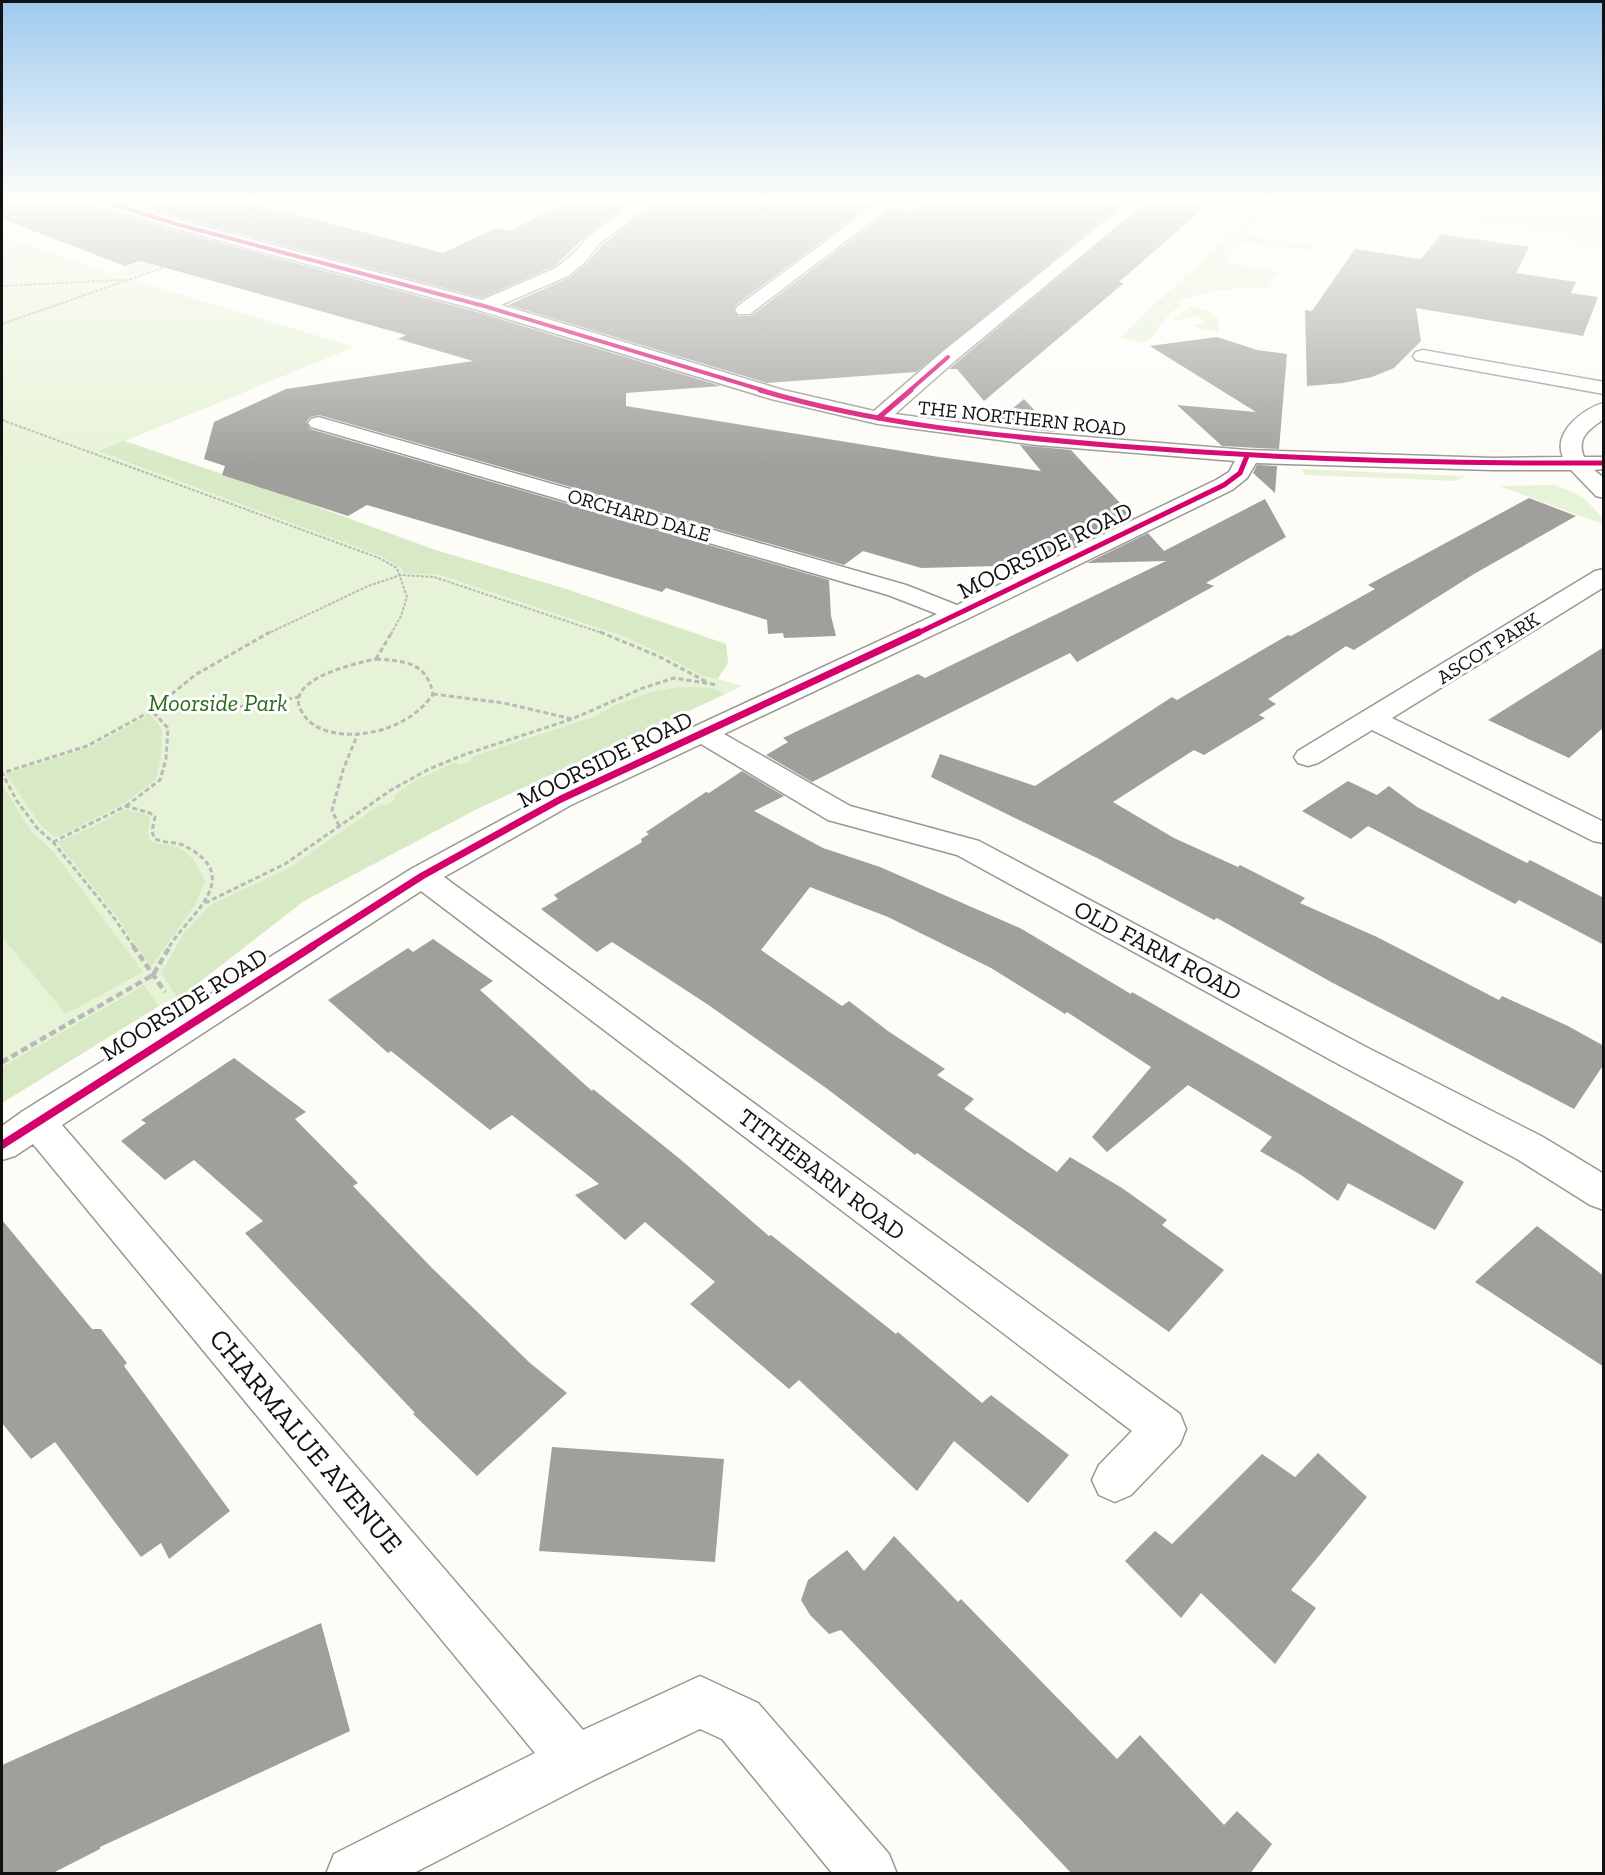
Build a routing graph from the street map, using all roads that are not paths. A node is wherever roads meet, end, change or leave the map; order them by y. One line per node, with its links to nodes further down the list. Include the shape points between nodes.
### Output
1 (422, 290): 5 (street, THE NORTHERN ROAD)
2 (522, 290): 5 (street)
3 (772, 290): 6 (street)
4 (1031, 290): 10 (street)
5 (484, 306): 10 (street, THE NORTHERN ROAD, via 778,395)
6 (744, 310)
7 (1423, 356): 8 (street)
8 (1604, 388)
9 (1604, 409): 14 (street, via 1572,436 1570,446)
10 (878, 418): 12 (street, THE NORTHERN ROAD, via 1037,439)
11 (318, 423): 17 (street, ORCHARD DALE, via 852,576)
12 (1246, 456): 14 (street, THE NORTHERN ROAD); 17 (street, MOORSIDE ROAD, via 1239,475 1224,485)
13 (1604, 463): 14 (street, THE NORTHERN ROAD)
14 (1578, 464): 15 (street)
15 (1604, 491)
16 (1604, 576): 18 (street, ASCOT PARK)
17 (958, 614): 19 (street, MOORSIDE ROAD)
18 (1373, 719): 20 (street, ASCOT PARK); 21 (street)
19 (702, 733): 22 (street, MOORSIDE ROAD, via 561,799); 24 (street, OLD FARM ROAD, via 839,813 968,848 1530,1148)
20 (1308, 757)
21 (1604, 834)
22 (422, 876): 23 (street, MOORSIDE ROAD); 25 (street, TITHEBARN ROAD, via 1164,1429)
23 (19, 1132): 26 (street, CHARMALUE AVENUE)
24 (1604, 1194)
25 (1115, 1480)
26 (575, 1761): 27 (street); 28 (street, via 700,1702 740,1721)
27 (354, 1874)
28 (869, 1874)

